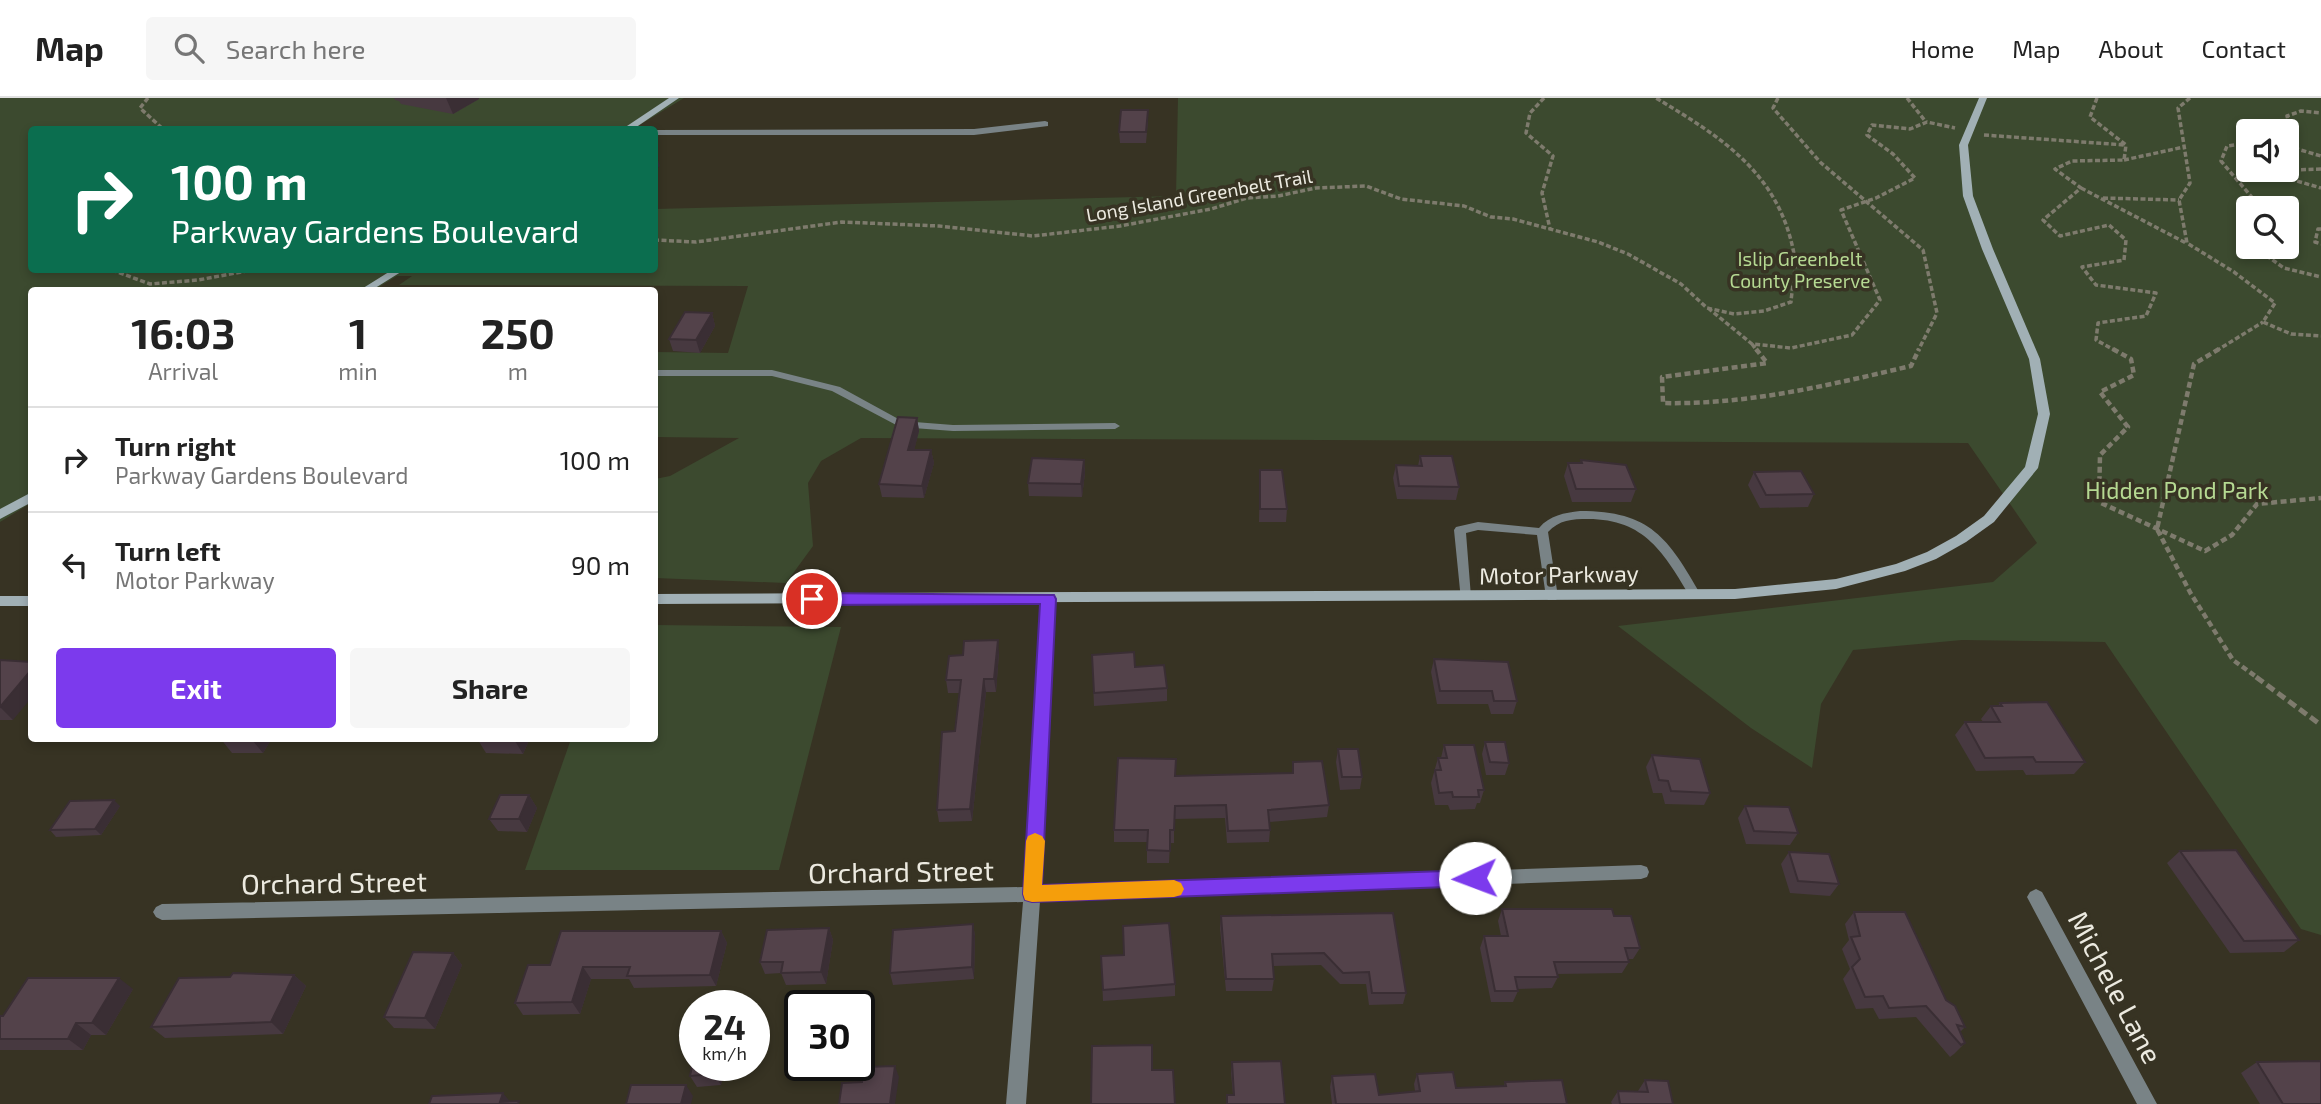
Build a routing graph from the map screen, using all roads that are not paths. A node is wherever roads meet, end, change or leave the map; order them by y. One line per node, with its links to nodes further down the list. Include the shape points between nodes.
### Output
1 (675, 98): 4 (main road)
2 (1983, 98): 13 (main road, Motor Parkway, via 1968,131 1963,161 1965,193 2026,334 2039,381 2040,445 2024,483 1972,533 1904,568 1818,587)
3 (1045, 124): 5 (street, via 974,132)
4 (633, 126)
5 (658, 132)
6 (394, 273): 7 (main road)
7 (370, 287)
8 (658, 373): 9 (lane, via 772,373 836,389 900,425)
9 (1115, 426)
10 (28, 498): 11 (main road)
11 (0, 515)
12 (1542, 532): 13 (lane, via 1547,524 1574,515 1606,514 1636,522 1679,568); 14 (lane, via 1479,526 1460,530); 15 (lane)
13 (1695, 595): 15 (main road, Motor Parkway)
14 (1465, 597): 15 (main road, Motor Parkway); 17 (main road, Motor Parkway)
15 (1552, 597)
16 (658, 599): 17 (main road, Motor Parkway)
17 (1048, 599): 21 (street)
18 (0, 601): 19 (main road)
19 (28, 601)
20 (1641, 872): 21 (street, Orchard Street)
21 (1032, 894): 23 (street, Orchard Street); 24 (street)
22 (2036, 897): 25 (street, Michele Lane)
23 (162, 912)
24 (1016, 1104)
25 (2147, 1104)

